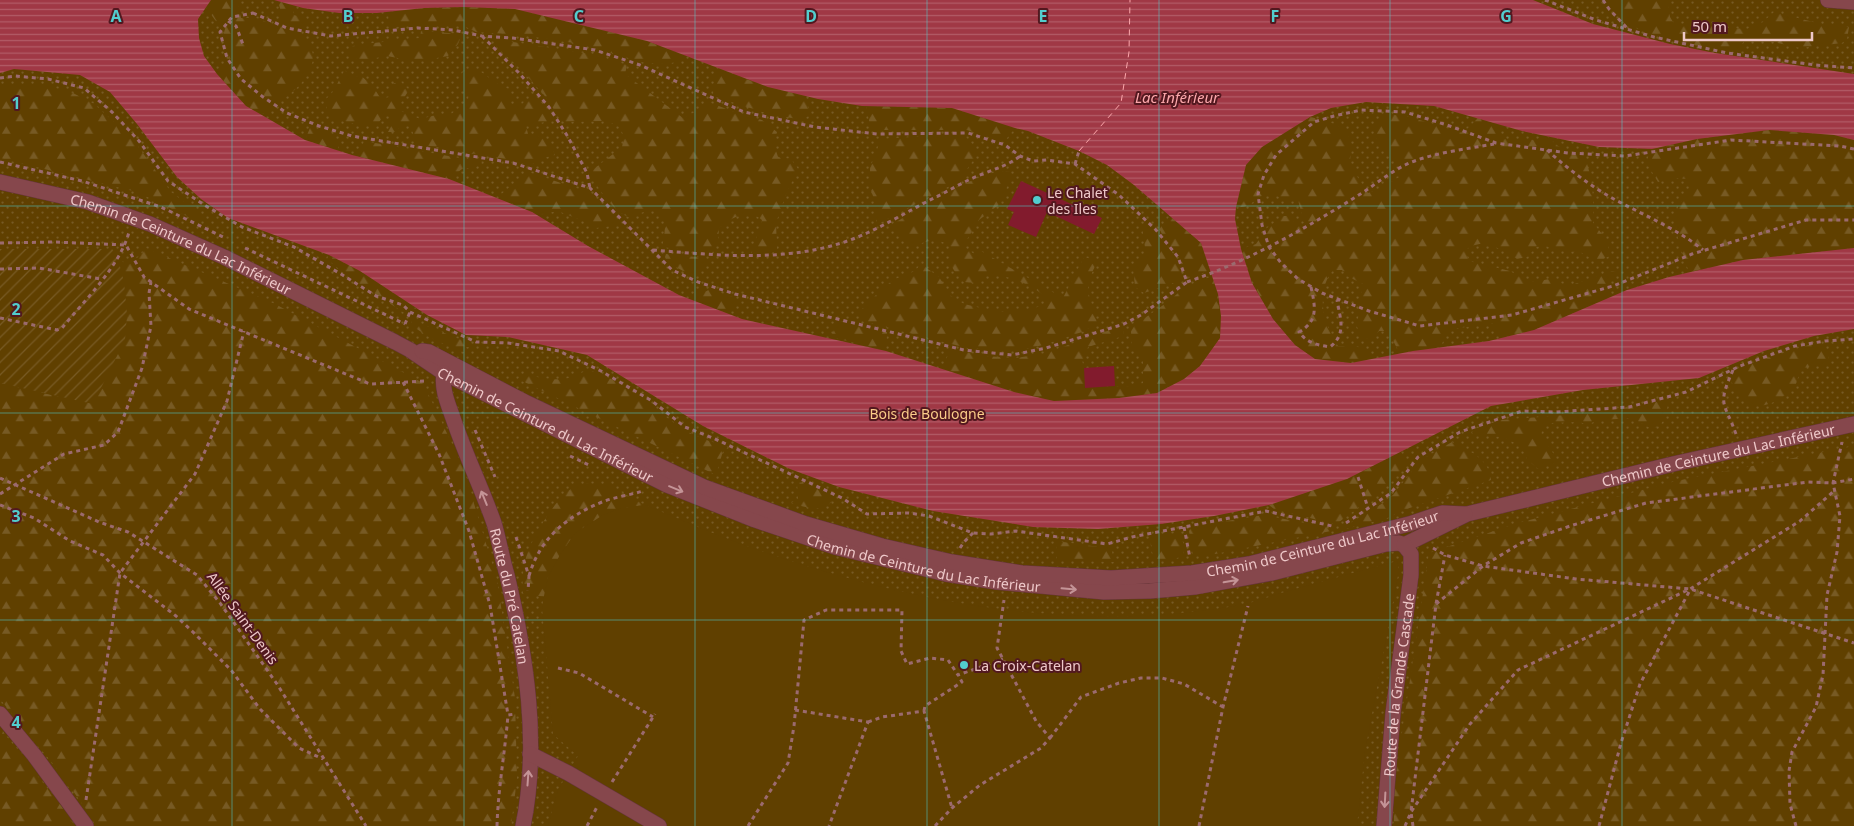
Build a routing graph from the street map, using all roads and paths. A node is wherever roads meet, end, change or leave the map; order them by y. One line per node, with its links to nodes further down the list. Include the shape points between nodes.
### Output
1 (1545, 0): 6 (path)
2 (1603, 0): 6 (path)
3 (1828, 0): 4 (street)
4 (1854, 2)
5 (228, 21): 7 (path, via 232,17 252,13 287,28 330,36 418,28); 8 (path, via 236,26); 18 (path, via 220,32 227,58 241,79 287,113 352,136 513,164)
6 (1629, 30): 9 (path, via 1728,53)
7 (482, 36): 15 (path, via 596,50 640,65 744,112 815,127 877,134 968,133 1006,145); 18 (path, via 549,107 587,173)
8 (244, 47)
9 (1854, 68)
10 (0, 78): 54 (path, via 48,79 84,88 139,141 168,181 242,227 294,247 376,296 403,305 410,312 476,342 559,351 652,401 685,427 842,498 866,514 909,513 930,516 973,533 1016,530 1107,544 1266,511)
11 (1496, 143): 13 (path); 23 (path, via 1444,153 1406,165); 23 (path, via 1405,112 1361,110 1314,122 1276,155 1264,175 1258,194)
12 (1854, 149): 13 (path, via 1732,140 1625,156)
13 (1546, 150): 25 (path, via 1568,169 1611,197 1657,220)
14 (1079, 151): 16 (path)
15 (1020, 156): 16 (path, via 1033,161); 24 (path, via 866,233 819,249 767,256)
16 (1074, 164): 29 (path, via 1119,195 1156,230 1178,257)
17 (0, 182): 19 (street, Chemin de Ceinture du Lac Inférieur, via 88,202)
18 (590, 188): 24 (path)
19 (132, 217): 22 (path); 35 (street, Chemin de Ceinture du Lac Inférieur, via 224,257)
20 (1854, 220): 25 (path, via 1806,220)
21 (0, 243): 22 (path)
22 (126, 245): 27 (path); 28 (path, via 144,277)
23 (1268, 247): 29 (path); 30 (path, via 1298,280)
24 (653, 250): 29 (path, via 672,270 734,294 964,350 1012,355 1124,324)
25 (1704, 250): 31 (path, via 1613,286 1512,315 1468,321 1420,326)
26 (0, 269): 27 (path, via 39,268)
27 (102, 279): 32 (path, via 57,330)
28 (151, 282): 33 (path, via 189,309); 46 (path, via 151,326 142,368 118,432 104,445 64,454)
29 (1187, 282)
30 (1311, 287): 31 (path); 31 (path, via 1314,315 1307,327 1299,332 1317,346 1330,347 1338,340 1341,328)
31 (1337, 299)
32 (0, 318)
33 (244, 331): 39 (path, via 370,384); 55 (path, via 227,401 195,474)
34 (1854, 339): 36 (path, via 1795,346)
35 (410, 350): 37 (street, Chemin de Ceinture du Lac Inférieur); 52 (street, Chemin de Ceinture du Lac Inférieur, via 429,352 525,402 704,487 806,524 882,546 1022,574 1111,578 1192,573 1249,564 1442,513)
36 (1734, 370): 41 (path, via 1722,399); 51 (path, via 1686,392 1629,407 1522,411 1460,432 1418,457 1391,493)
37 (444, 374): 56 (street, Chemin de Ceinture du Lac Inférieur, one-way to 56, via 667,485 835,547 946,574 1104,592 1150,591 1262,575 1386,544 1399,542); 74 (street, Route du Pré Catelan, one-way to 37, via 514,602 496,534 444,391)
38 (426, 381): 39 (path)
39 (403, 382): 76 (path, via 439,454 469,531 490,606)
40 (1850, 425): 41 (street, Chemin de Ceinture du Lac Inférieur); 45 (path)
41 (1741, 449): 52 (street, Chemin de Ceinture du Lac Inférieur)
42 (1358, 477): 51 (path)
43 (0, 478): 46 (path, Allée Saint-Denis)
44 (1854, 479): 45 (path)
45 (1832, 483): 48 (path); 59 (path, via 1808,482 1646,503 1521,543)
46 (14, 485): 49 (path); 55 (path, Allée Saint-Denis)
47 (649, 489): 61 (path, via 604,502 569,518 548,538 534,560)
48 (1834, 491): 62 (path, via 1800,521); 66 (path, via 1840,516)
49 (0, 494)
50 (0, 505): 60 (path, via 34,518 70,541 103,555)
51 (1368, 508): 53 (path)
52 (1467, 514): 56 (street, Chemin de Ceinture du Lac Inférieur)
53 (1345, 523)
54 (1338, 528)
55 (144, 540): 60 (path); 80 (path, Allée Saint-Denis, via 197,574 277,684)
56 (1404, 545): 94 (street, Route de la Grande Cascade, one-way to 94, via 1410,554 1411,575 1393,713)
57 (1432, 548): 58 (path)
58 (1445, 555): 59 (path); 64 (path)
59 (1483, 566): 62 (path, via 1576,579); 64 (path)
60 (120, 573): 80 (path, via 176,616 231,670 260,709 299,748); 84 (path)
61 (529, 576)
62 (1690, 589): 66 (path); 83 (path, via 1518,670 1470,724); 97 (path, via 1640,684)
63 (1004, 600): 68 (path, via 997,648)
64 (1436, 604): 83 (path)
65 (1248, 606): 71 (path)
66 (1824, 635): 67 (path); 98 (path, via 1823,675 1816,707 1792,752 1789,771 1790,804)
67 (1854, 643)
68 (1003, 659): 70 (path); 78 (path, via 1036,721)
69 (558, 668): 81 (path, via 579,673 654,715)
70 (958, 675): 72 (path, via 948,660 930,658 907,664 901,651 902,610 826,610 804,620); 73 (path, via 962,682 925,706)
71 (1223, 707): 78 (path, via 1184,684 1162,678 1141,678 1081,697); 93 (path)
72 (795, 710): 77 (path); 90 (path, via 788,763)
73 (924, 711): 77 (path); 82 (path)
74 (529, 712): 76 (path); 79 (street, Route du Pré Catelan)
75 (0, 714): 84 (street)
76 (508, 715): 86 (path)
77 (868, 722): 91 (path)
78 (1050, 738): 82 (path, via 1041,748 980,785)
79 (530, 754): 81 (street); 87 (street, Route du Pré Catelan, one-way to 79)
80 (324, 759): 85 (path, Allée Saint-Denis)
81 (604, 794): 88 (path); 89 (street)
82 (952, 808): 92 (path)
83 (1411, 812): 95 (path); 96 (path)
84 (84, 823)
85 (366, 826)
86 (497, 826)
87 (523, 826)
88 (586, 826)
89 (659, 826)
90 (748, 826)
91 (829, 826)
92 (936, 826)
93 (1199, 826)
94 (1384, 826)
95 (1405, 826)
96 (1413, 826)
97 (1599, 826)
98 (1796, 826)

